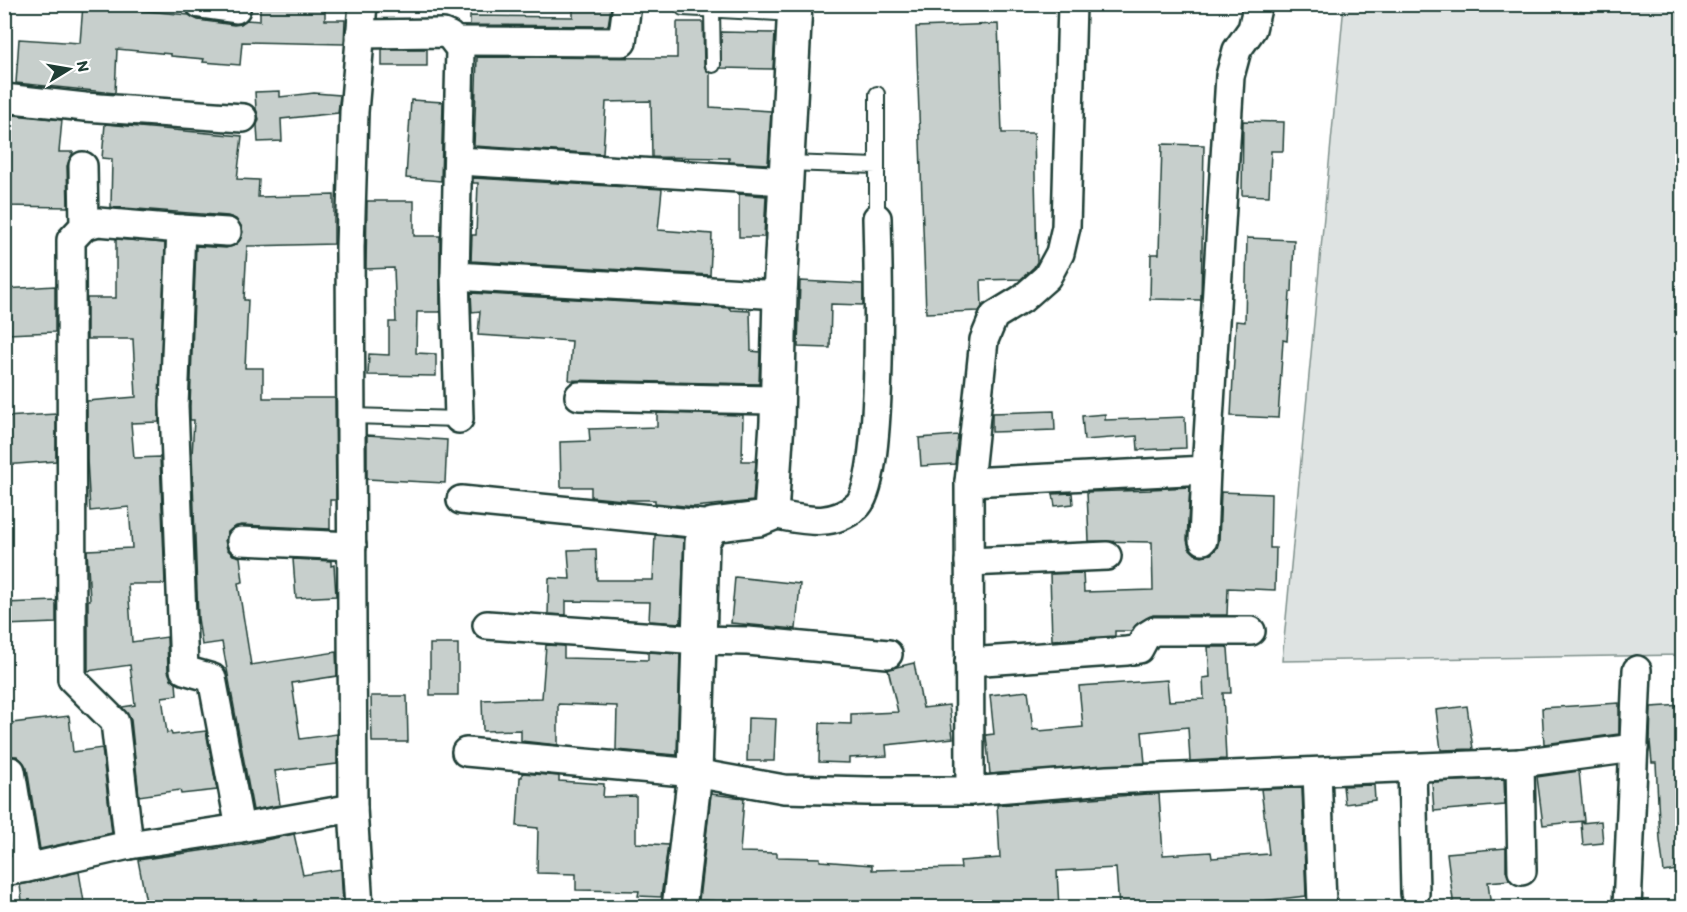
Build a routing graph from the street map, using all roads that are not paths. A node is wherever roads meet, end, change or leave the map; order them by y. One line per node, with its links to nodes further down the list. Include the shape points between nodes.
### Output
1 (200, 4): 7 (street)
2 (363, 4): 10 (street)
3 (627, 4): 11 (street, via 622,42)
4 (1072, 4): 31 (street, via 1066,227 1047,277 994,316 984,340)
5 (1258, 4): 30 (street, via 1252,29 1237,50 1230,76)
6 (683, 8): 8 (lane)
7 (236, 9)
8 (712, 9): 9 (lane); 12 (lane)
9 (795, 9): 19 (street)
10 (360, 34): 11 (street, via 443,33); 28 (street, via 350,247)
11 (455, 42): 16 (street, via 460,49)
12 (713, 65)
13 (6, 86): 15 (street, via 85,108)
14 (877, 94): 18 (lane)
15 (243, 118)
16 (459, 161): 19 (street); 24 (street)
17 (83, 166): 21 (street)
18 (877, 166): 19 (lane); 20 (lane)
19 (787, 172): 25 (street)
20 (877, 218): 33 (street, via 878,394 868,481 860,505 821,522)
21 (84, 226): 22 (street, via 98,222); 56 (street, via 71,240 72,679 115,722)
22 (181, 229): 23 (street); 55 (street, via 174,406 184,670 212,678)
23 (227, 232)
24 (455, 276): 25 (street); 29 (street)
25 (780, 295): 27 (street)
26 (579, 396): 27 (street)
27 (777, 400): 33 (street)
28 (351, 416): 29 (lane); 37 (street)
29 (459, 419)
30 (1206, 470): 31 (street); 35 (street)
31 (969, 482): 39 (street)
32 (461, 500): 34 (street)
33 (771, 514): 34 (street)
34 (712, 525): 42 (street, via 702,542)
35 (1203, 540)
36 (241, 541): 37 (street)
37 (352, 546): 54 (street)
38 (1107, 556): 39 (street)
39 (969, 562): 44 (street)
40 (487, 625): 42 (street)
41 (1251, 631): 44 (street, via 1154,631 1139,649 1128,651)
42 (699, 640): 43 (street); 52 (street)
43 (888, 654)
44 (969, 662): 53 (street)
45 (1636, 670): 46 (street)
46 (1634, 748): 48 (street); 63 (street)
47 (466, 752): 52 (street)
48 (1520, 763): 49 (street); 58 (street)
49 (1412, 768): 51 (street); 59 (street)
50 (11, 771): 57 (street)
51 (1317, 772): 53 (street, via 1107,780); 60 (street)
52 (694, 773): 53 (street, via 784,789); 62 (street)
53 (970, 791)
54 (353, 808): 55 (street); 61 (street)
55 (240, 828): 56 (street)
56 (129, 845): 57 (street)
57 (16, 870)
58 (1522, 871)
59 (1415, 893)
60 (1322, 903)
61 (359, 908)
62 (679, 908)
63 (1627, 908)

